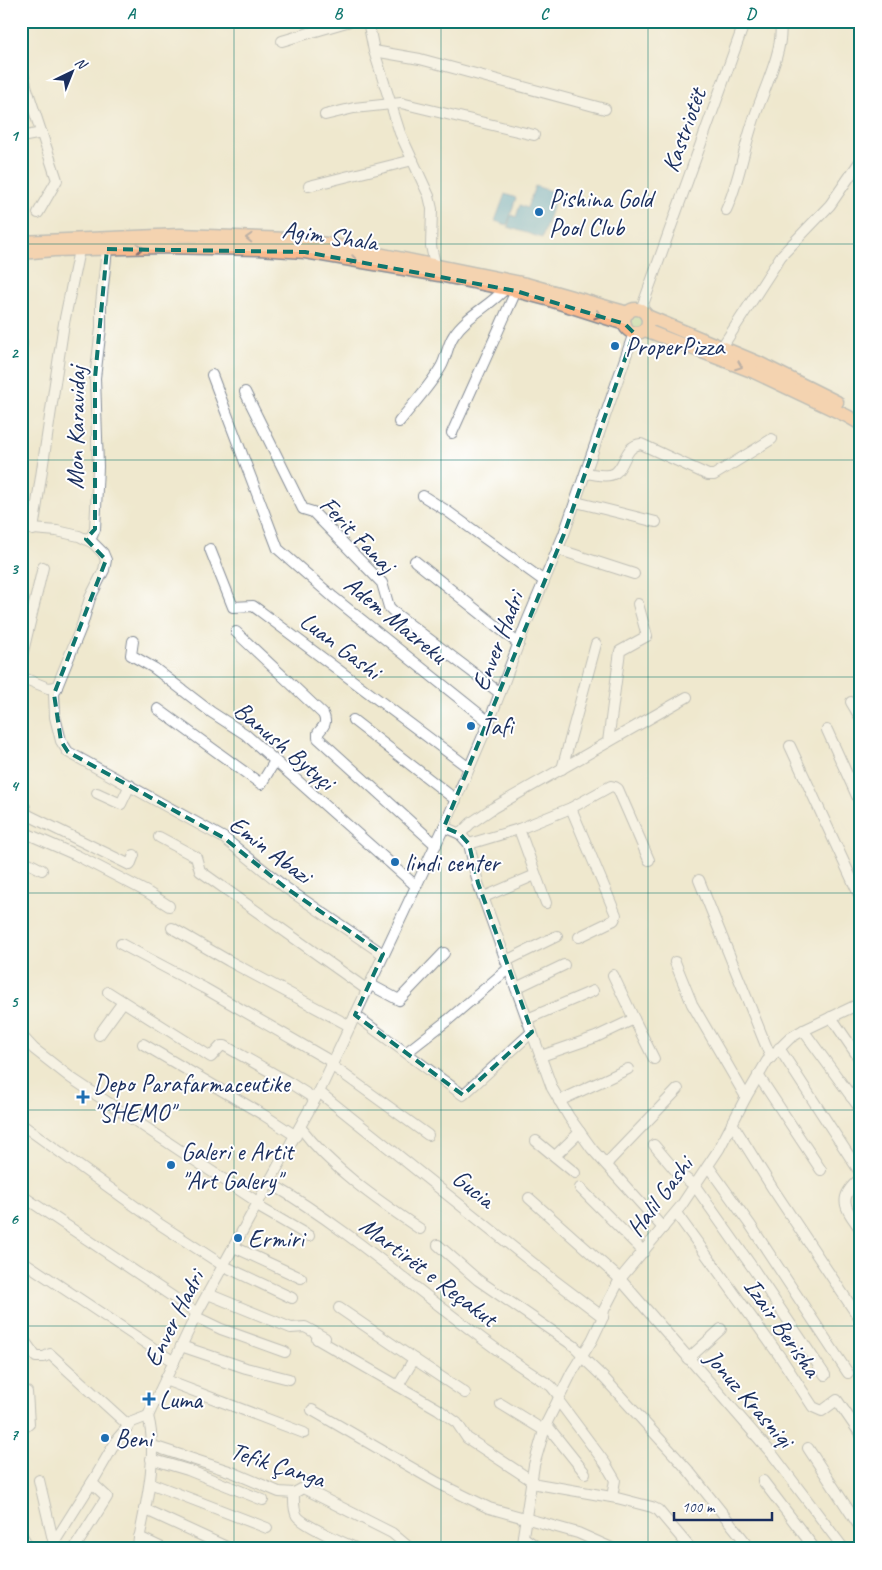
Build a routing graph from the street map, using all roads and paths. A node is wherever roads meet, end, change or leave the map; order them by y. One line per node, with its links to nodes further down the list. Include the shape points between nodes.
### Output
1 (350, 21): 5 (street)
2 (368, 21): 6 (street)
3 (745, 21): 25 (street, Kastriotët)
4 (776, 21): 17 (street, via 780,23 782,32 778,52 752,122)
5 (282, 42)
6 (374, 51): 8 (street); 9 (street, via 420,59)
7 (22, 73): 11 (street)
8 (390, 104): 10 (street); 12 (street, via 401,102); 14 (street)
9 (605, 109)
10 (325, 114)
11 (42, 133): 13 (street); 18 (street, via 58,180)
12 (534, 135)
13 (21, 137)
14 (413, 160): 16 (street); 23 (street, via 432,209 431,246)
15 (861, 160): 27 (street, via 830,205 781,256)
16 (309, 186)
17 (726, 210)
18 (38, 213)
19 (21, 242): 23 (main road, Agim Shala, one-way to 19, via 288,240 180,235)
20 (107, 249): 21 (main road, Agim Shala); 24 (main road, Agim Shala, one-way to 24, via 305,252); 41 (street, Mon Karavidaj, via 95,378 98,467 95,529)
21 (80, 250): 22 (main road, Agim Shala); 40 (street, via 64,323)
22 (21, 253)
23 (435, 264): 26 (main road, Agim Shala, via 526,284)
24 (510, 290): 26 (main road, Agim Shala, one-way to 26); 31 (street, via 464,323 448,346 440,369); 33 (street)
25 (644, 313): 26 (main road, via 649,323); 26 (main road, Agim Shala, via 633,309); 27 (main road)
26 (633, 325): 32 (main road, Agim Shala, one-way to 32, via 754,372); 35 (street, Enver Hadri)
27 (722, 347): 30 (main road)
28 (212, 375): 62 (street, Adem Mazreku, via 278,549)
29 (244, 392): 56 (street, Ferit Fanaj, via 303,509 313,512 382,583 389,607 396,614)
30 (861, 415)
31 (399, 422)
32 (861, 424)
33 (452, 433)
34 (772, 439): 35 (street, via 714,475 641,444 629,450 615,473)
35 (586, 472): 37 (street, Enver Hadri)
36 (423, 496): 47 (street)
37 (576, 502): 38 (street); 43 (street, Enver Hadri)
38 (656, 522)
39 (21, 528): 40 (street)
40 (33, 530): 41 (street, via 57,531)
41 (86, 539): 55 (street, Emin Abazi, via 103,553 106,560)
42 (210, 548): 67 (street, Luan Gashi, via 233,607 252,606 260,610)
43 (557, 549): 46 (street); 47 (street, Enver Hadri)
44 (415, 561): 51 (street)
45 (43, 568): 53 (street)
46 (634, 574)
47 (544, 581): 51 (street, Enver Hadri)
48 (638, 604): 64 (street, via 646,636 620,651)
49 (236, 632): 83 (street, via 323,714 326,724 318,738)
50 (133, 641): 66 (street, Banush Bytyçi, via 131,655 245,734)
51 (519, 644): 56 (street, Enver Hadri)
52 (596, 644): 68 (street)
53 (21, 660)
54 (21, 677): 55 (street, via 48,688)
55 (57, 687): 69 (street, Emin Abazi, via 54,694 55,717 61,741 68,752)
56 (500, 693): 62 (street, Enver Hadri)
57 (687, 697): 64 (street)
58 (851, 702): 60 (street)
59 (158, 709): 66 (street, via 262,784)
60 (861, 719)
61 (353, 720): 71 (street)
62 (489, 722): 67 (street, Enver Hadri)
63 (827, 730): 73 (street)
64 (608, 742): 68 (street)
65 (790, 746): 92 (street)
66 (276, 761): 90 (street, Banush Bytyçi)
67 (469, 768): 71 (street, Enver Hadri)
68 (562, 769): 80 (street, via 493,808)
69 (130, 785): 70 (street, via 121,804); 100 (street, Emin Abazi, via 224,838 286,888)
70 (97, 793)
71 (456, 800): 77 (street, Enver Hadri)
72 (21, 804): 75 (street)
73 (861, 805)
74 (571, 808): 78 (street); 86 (street, via 611,786 615,787); 97 (street, via 616,916)
75 (26, 814): 76 (street); 84 (street, via 130,865)
76 (21, 826)
77 (444, 828): 80 (street); 83 (street, Enver Hadri)
78 (519, 829): 82 (street); 93 (street)
79 (21, 831): 94 (street, via 76,855)
80 (460, 834): 82 (street)
81 (159, 837): 105 (street, via 196,857 200,872)
82 (469, 844): 91 (street)
83 (436, 845): 90 (street, Enver Hadri)
84 (134, 855)
85 (21, 859): 87 (street)
86 (649, 860)
87 (42, 870)
88 (533, 876): 91 (street)
89 (699, 880): 124 (street)
90 (416, 886): 100 (street, Enver Hadri)
91 (484, 897): 102 (street)
92 (861, 899)
93 (546, 903)
94 (169, 906)
95 (172, 928): 115 (street)
96 (557, 936): 102 (street)
97 (579, 937)
98 (121, 944): 127 (street, via 212,992)
99 (444, 953): 105 (street, via 399,1000)
100 (383, 954): 105 (street, Enver Hadri)
101 (675, 962): 133 (street, via 692,1004)
102 (507, 965): 106 (street); 122 (street, via 448,1020)
103 (564, 965): 106 (street)
104 (613, 974): 114 (street)
105 (368, 987): 111 (street, Enver Hadri)
106 (516, 988): 113 (street)
107 (593, 991): 113 (street)
108 (108, 992): 109 (street)
109 (124, 1002): 119 (street); 132 (street, Gucia, via 211,1058 221,1046 225,1046)
110 (861, 1003): 112 (street, Halil Gashi)
111 (355, 1015): 115 (street, Enver Hadri); 122 (street)
112 (831, 1017): 116 (street, Halil Gashi); 126 (street)
113 (527, 1019): 117 (street)
114 (634, 1019): 123 (street); 125 (street)
115 (350, 1026): 127 (street, Enver Hadri)
116 (803, 1030): 121 (street, Halil Gashi); 134 (street)
117 (532, 1032): 122 (street, via 463,1095); 123 (street)
118 (21, 1034): 156 (street, via 34,1049 71,1078)
119 (99, 1035)
120 (143, 1044): 139 (street)
121 (779, 1048): 124 (street, Halil Gashi); 149 (street)
122 (407, 1052)
123 (541, 1056): 135 (street)
124 (771, 1058): 129 (street, Halil Gashi)
125 (654, 1059)
126 (861, 1061)
127 (332, 1064): 132 (street, Enver Hadri); 141 (street)
128 (628, 1069): 135 (street)
129 (758, 1075): 133 (street, Halil Gashi); 147 (street)
130 (861, 1084): 134 (street)
131 (678, 1089): 145 (street)
132 (317, 1096): 139 (street, Enver Hadri); 173 (street, Gucia)
133 (746, 1097): 137 (street, Halil Gashi)
134 (851, 1097): 136 (street)
135 (560, 1101): 140 (street)
136 (861, 1110)
137 (732, 1123): 146 (street, Halil Gashi); 174 (street)
138 (21, 1124): 166 (street, via 161,1225)
139 (298, 1132): 151 (street, Enver Hadri); 159 (street, via 308,1137 364,1189)
140 (580, 1132): 144 (street); 145 (street)
141 (428, 1134)
142 (536, 1141): 144 (street)
143 (654, 1145): 152 (street, via 675,1170)
144 (554, 1156): 148 (street)
145 (606, 1164): 158 (street)
146 (708, 1166): 152 (street, Halil Gashi); 185 (street, via 747,1219)
147 (821, 1170)
148 (576, 1173)
149 (861, 1174)
150 (861, 1178): 160 (street, via 851,1186 846,1209)
151 (270, 1183): 156 (street, Enver Hadri); 192 (street, Martirët e Reçakut, via 309,1208 551,1386)
152 (695, 1186): 157 (street, Halil Gashi); 186 (street)
153 (580, 1188): 164 (street)
154 (21, 1194): 172 (street)
155 (529, 1198): 168 (street, Jonuz Krasniqi)
156 (258, 1205): 161 (street); 163 (street, Enver Hadri)
157 (676, 1213): 158 (street, Halil Gashi); 200 (street, Izair Berisha, via 813,1407 822,1411 837,1400)
158 (663, 1228): 164 (street, Halil Gashi)
159 (420, 1229)
160 (861, 1230)
161 (309, 1236)
162 (438, 1245): 180 (street, via 478,1280 574,1346)
163 (234, 1247): 166 (street, Enver Hadri); 167 (street)
164 (644, 1252): 168 (street, Halil Gashi)
165 (21, 1260): 184 (street)
166 (224, 1266): 169 (street, Enver Hadri); 170 (street, Enver Hadri)
167 (302, 1278)
168 (620, 1279): 173 (street, Halil Gashi); 183 (street, Jonuz Krasniqi)
169 (208, 1294): 172 (street, Enver Hadri); 181 (street, via 291,1328 305,1327)
170 (292, 1298)
171 (339, 1308): 182 (street)
172 (196, 1315): 178 (street, Enver Hadri); 179 (street, via 222,1329)
173 (603, 1317): 180 (street, Halil Gashi)
174 (861, 1321)
175 (721, 1329): 183 (street)
176 (21, 1336): 196 (street, via 36,1357 50,1354)
177 (317, 1339): 189 (street)
178 (181, 1346): 184 (street, Enver Hadri); 187 (street)
179 (285, 1352)
180 (582, 1356): 192 (street, Halil Gashi); 233 (street, via 688,1470)
181 (361, 1358)
182 (414, 1359): 189 (street); 191 (street)
183 (688, 1359): 235 (street, Jonuz Krasniqi, via 773,1455)
184 (174, 1362): 188 (street, Enver Hadri)
185 (848, 1373)
186 (825, 1376)
187 (289, 1379)
188 (164, 1380): 195 (street, Enver Hadri); 199 (street)
189 (398, 1386): 206 (street, via 438,1409 457,1423 467,1438)
190 (27, 1392): 198 (street, via 29,1424)
191 (465, 1394)
192 (558, 1398): 197 (street, Halil Gashi); 211 (street, Martirët e Reçakut, via 615,1480)
193 (501, 1404): 197 (street)
194 (312, 1410): 214 (street, via 438,1483 489,1508)
195 (148, 1416): 196 (street, via 137,1418); 201 (street)
196 (128, 1425): 208 (street)
197 (545, 1428): 204 (street); 206 (street, Halil Gashi)
198 (21, 1430)
199 (304, 1433)
200 (861, 1435)
201 (153, 1446): 203 (street); 210 (street, Tefik Çanga, via 280,1492)
202 (808, 1448): 216 (street)
203 (152, 1459): 209 (street); 212 (street)
204 (585, 1473)
205 (39, 1480): 221 (street)
206 (532, 1481): 211 (street); 214 (street, Halil Gashi)
207 (763, 1482): 234 (street)
208 (92, 1483): 221 (street); 223 (street, via 107,1497)
209 (150, 1483): 213 (street); 215 (street)
210 (294, 1493): 220 (street, via 298,1518); 228 (street, Tefik Çanga, via 303,1488 392,1533)
211 (612, 1496): 232 (street, via 658,1510)
212 (263, 1500)
213 (144, 1510): 218 (street); 226 (street)
214 (526, 1519): 219 (street, Halil Gashi); 231 (street, via 578,1533)
215 (267, 1528)
216 (861, 1529)
217 (21, 1534): 222 (street)
218 (139, 1537): 224 (street); 225 (street)
219 (522, 1537): 229 (street, Halil Gashi); 230 (street)
220 (337, 1545): 227 (street)
221 (52, 1546)
222 (30, 1549)
223 (74, 1549)
224 (137, 1549)
225 (164, 1549)
226 (231, 1549)
227 (358, 1549)
228 (411, 1549)
229 (521, 1549)
230 (540, 1549)
231 (614, 1549)
232 (691, 1549)
233 (751, 1549)
234 (815, 1549)
235 (844, 1549)

